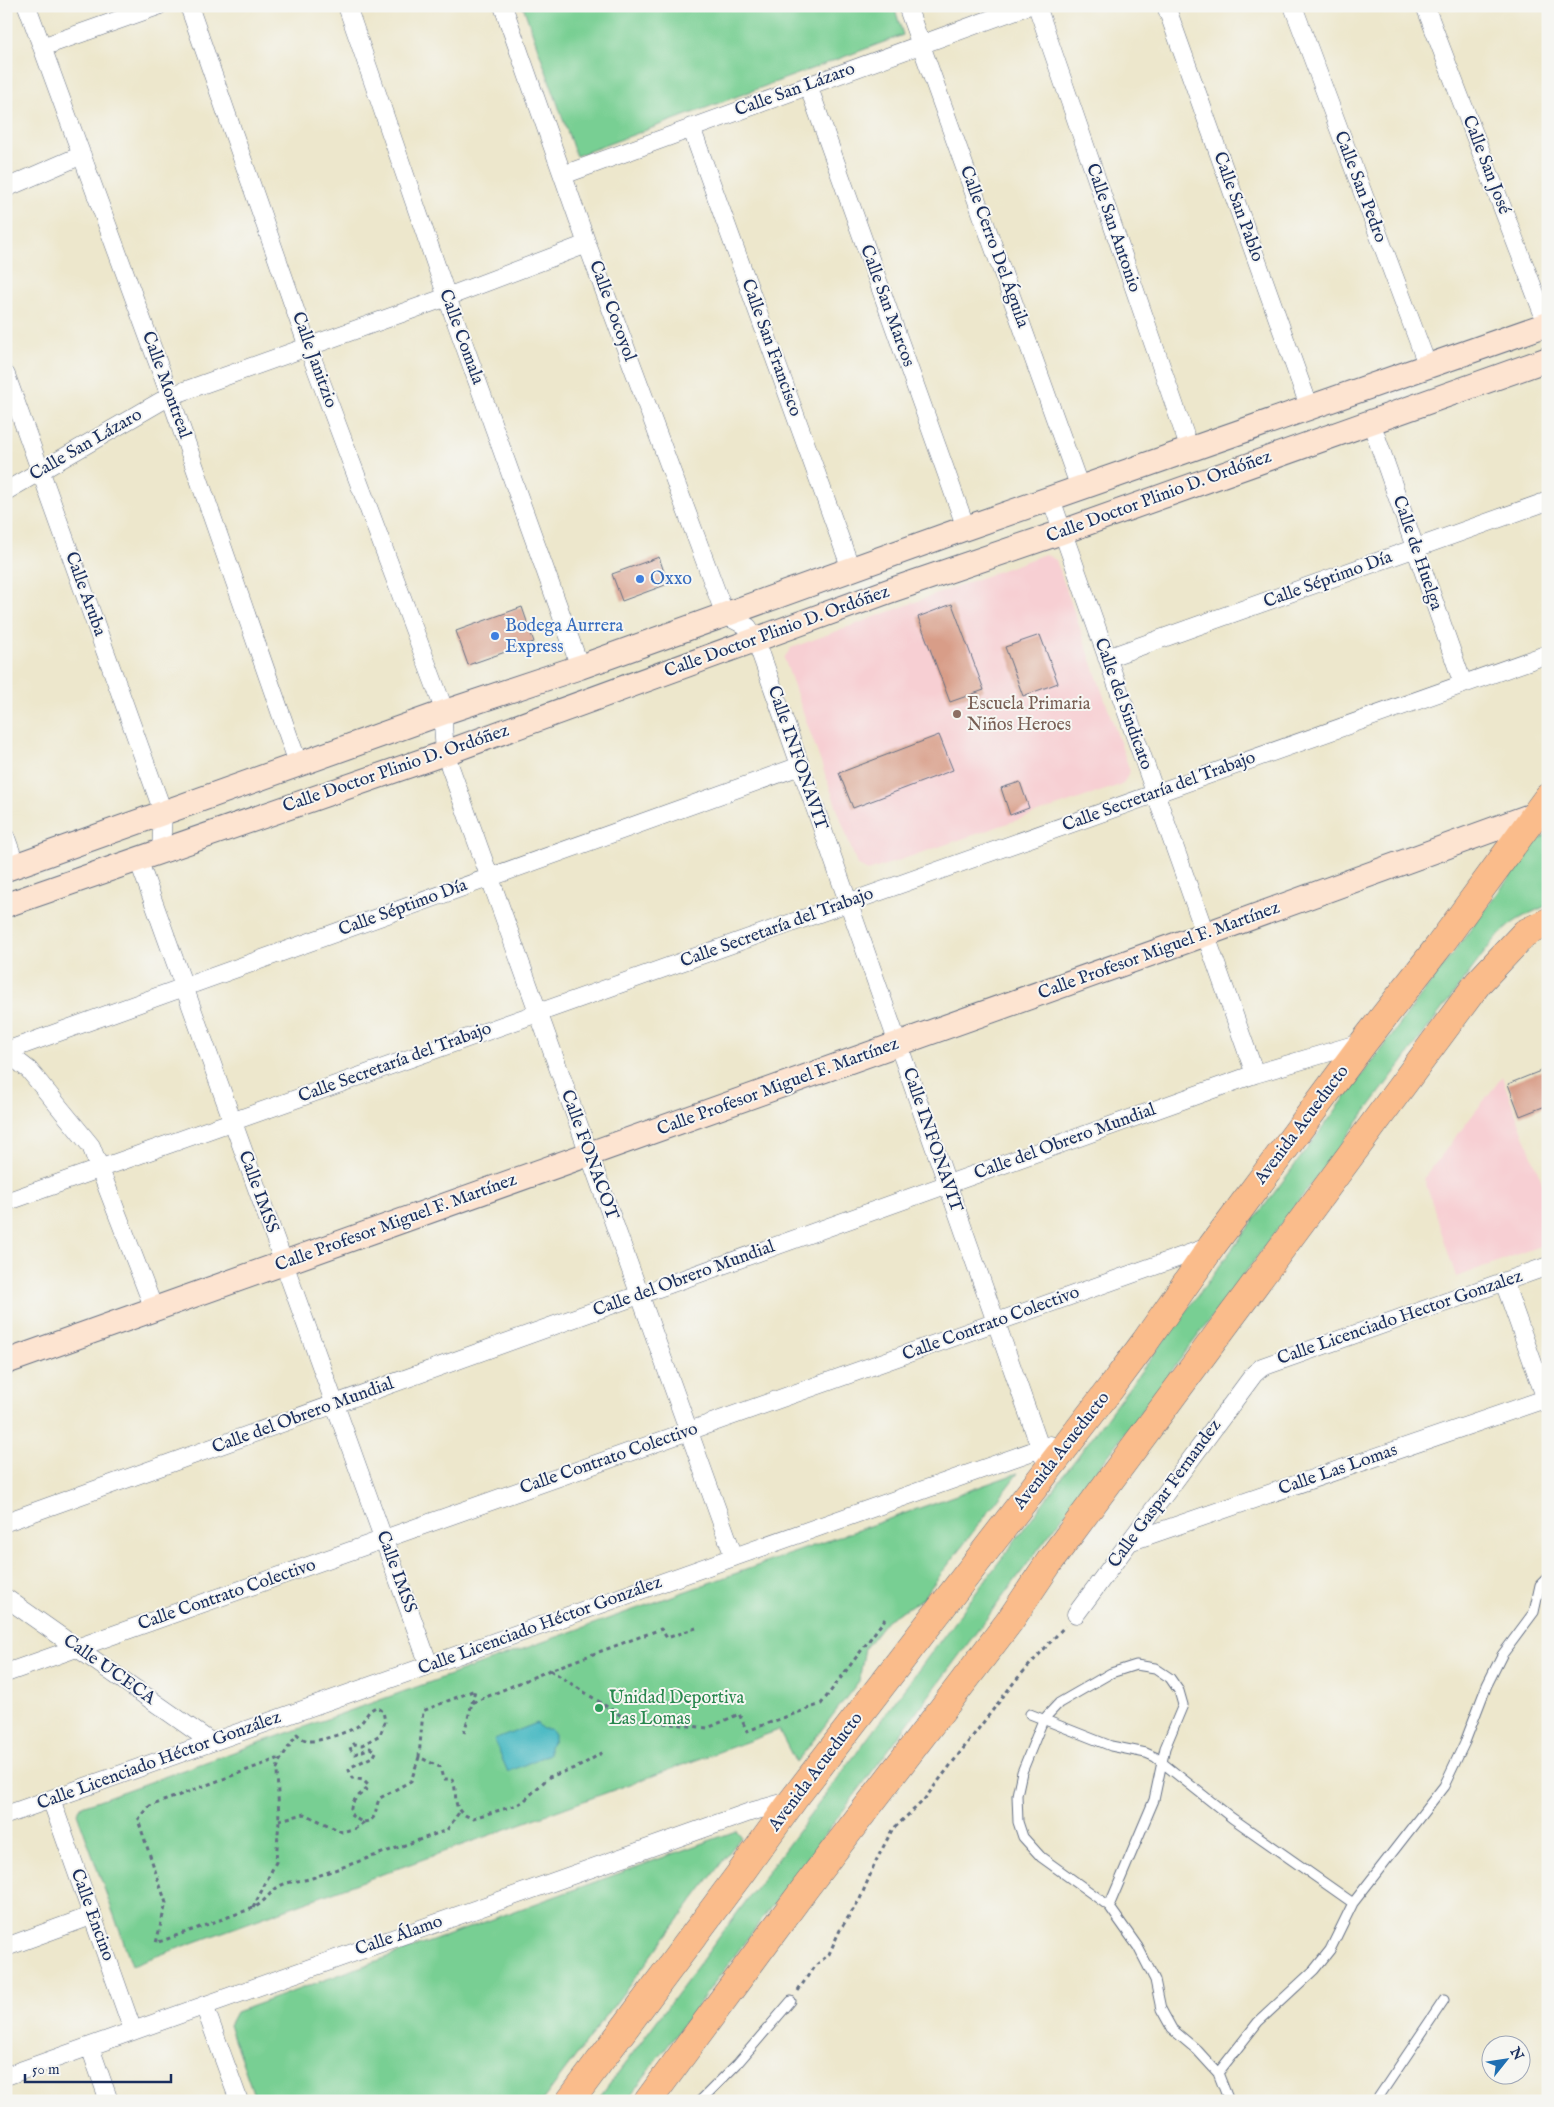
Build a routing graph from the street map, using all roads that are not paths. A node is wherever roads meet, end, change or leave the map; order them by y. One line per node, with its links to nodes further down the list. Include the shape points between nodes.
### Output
1 (28, 6): 13 (street, Calle Montreal)
2 (158, 6): 13 (street)
3 (190, 6): 22 (street, Calle Janitzio)
4 (347, 6): 20 (street, Calle Comala)
5 (503, 6): 17 (street, Calle Cocoyol)
6 (907, 6): 12 (street, Calle Cerro Del Águila)
7 (1028, 6): 12 (street, Calle San Lázaro)
8 (1037, 6): 29 (street, Calle San Antonio)
9 (1166, 6): 27 (street, Calle San Pablo)
10 (1293, 6): 24 (street, Calle San Pedro)
11 (1426, 6): 21 (street, Calle San José)
12 (920, 44): 14 (street, Calle San Lázaro); 31 (street, Calle Cerro Del Águila)
13 (42, 48): 16 (street, Calle Montreal)
14 (808, 85): 15 (street, Calle San Lázaro); 35 (street, Calle San Marcos)
15 (691, 127): 17 (street, Calle San Lázaro); 39 (street, Calle San Francisco)
16 (82, 155): 18 (street); 26 (street, Calle Montreal)
17 (563, 175): 19 (street, Calle Cocoyol)
18 (6, 188)
19 (587, 244): 20 (street, Calle San Lázaro); 41 (street, Calle Cocoyol)
20 (447, 297): 22 (street, Calle San Lázaro); 45 (street, Calle Comala)
21 (1547, 324): 24 (street, Calle Doctor Plinio D. Ordóñez)
22 (308, 347): 26 (street, Calle San Lázaro); 47 (street, Calle Janitzio)
23 (1548, 359): 28 (street, Calle Doctor Plinio D. Ordóñez)
24 (1428, 367): 27 (street, Calle Doctor Plinio D. Ordóñez)
25 (6, 375): 30 (street, Calle Aruba)
26 (170, 396): 30 (street, Calle San Lázaro); 49 (street, Calle Montreal)
27 (1310, 409): 29 (street, Calle Doctor Plinio D. Ordóñez)
28 (1371, 422): 36 (street, Calle Doctor Plinio D. Ordóñez); 37 (street, Calle de Huelga)
29 (1190, 450): 31 (street, Calle Doctor Plinio D. Ordóñez)
30 (41, 471): 32 (street, Calle San Lázaro); 53 (street, Calle Aruba)
31 (1080, 488): 33 (street, Calle Doctor Plinio D. Ordóñez)
32 (6, 491)
33 (1051, 499): 35 (street, Calle Doctor Plinio D. Ordóñez); 36 (street, Calle del Sindicato)
34 (1548, 501): 37 (street, Calle Séptimo Día)
35 (966, 528): 38 (street, Calle Doctor Plinio D. Ordóñez)
36 (1062, 532): 40 (street, Calle Doctor Plinio D. Ordóñez); 44 (street, Calle del Sindicato)
37 (1415, 548): 44 (street, Calle Séptimo Día); 46 (street, Calle de Huelga)
38 (878, 560): 39 (street, Calle Doctor Plinio D. Ordóñez); 40 (street)
39 (851, 569): 41 (street, Calle Doctor Plinio D. Ordóñez)
40 (889, 591): 42 (street, Calle Doctor Plinio D. Ordóñez)
41 (725, 615): 42 (street, via 748,627); 45 (street, Calle Doctor Plinio D. Ordóñez)
42 (756, 640): 48 (street, Calle Doctor Plinio D. Ordóñez); 50 (street, Calle INFONAVIT)
43 (1548, 654): 46 (street, Calle Secretaría del Trabajo)
44 (1107, 658): 51 (street, Calle del Sindicato)
45 (580, 667): 47 (street, Calle Doctor Plinio D. Ordóñez)
46 (1463, 684): 51 (street, Calle Secretaría del Trabajo)
47 (444, 712): 48 (street, Calle FONACOT); 49 (street, Calle Doctor Plinio D. Ordóñez)
48 (445, 753): 55 (street, Calle Doctor Plinio D. Ordóñez); 58 (street, Calle FONACOT)
49 (299, 766): 53 (street, Calle Doctor Plinio D. Ordóñez)
50 (800, 766): 58 (street, Calle Séptimo Día); 59 (street, Calle INFONAVIT)
51 (1155, 794): 59 (street, Calle Secretaría del Trabajo); 62 (street, Calle del Sindicato)
52 (1544, 807): 62 (street, Calle Profesor Miguel F. Martínez); 65 (main road, Avenida Acueducto)
53 (163, 812): 55 (street); 57 (street, Calle Doctor Plinio D. Ordóñez)
54 (6, 838): 57 (street)
55 (161, 852): 56 (street, Calle Doctor Plinio D. Ordóñez)
56 (138, 859): 60 (street, Calle Doctor Plinio D. Ordóñez); 63 (street, Calle IMSS)
57 (11, 868)
58 (490, 877): 63 (street, Calle Séptimo Día); 64 (street, Calle FONACOT)
59 (848, 902): 64 (street, Calle Secretaría del Trabajo); 66 (street, Calle INFONAVIT)
60 (6, 905)
61 (1548, 922): 118 (main road, via 1525,933 1478,983 1003,1629)
62 (1206, 934): 66 (street, Calle Profesor Miguel F. Martínez); 68 (street, Calle del Sindicato)
63 (184, 987): 67 (street, Calle Séptimo Día); 69 (street, Calle IMSS)
64 (538, 1013): 69 (street, Calle Secretaría del Trabajo); 70 (street, Calle FONACOT)
65 (1364, 1042): 68 (street, Calle del Obrero Mundial); 74 (main road, Avenida Acueducto)
66 (898, 1044): 70 (street, Calle Profesor Miguel F. Martínez); 72 (street, Calle INFONAVIT)
67 (6, 1051): 71 (street, via 29,1070 79,1129 92,1146)
68 (1255, 1074): 72 (street, Calle del Obrero Mundial)
69 (232, 1121): 71 (street, Calle Secretaría del Trabajo); 75 (street, Calle IMSS)
70 (589, 1154): 75 (street, Calle Profesor Miguel F. Martínez); 78 (street, Calle FONACOT)
71 (101, 1168): 73 (street, Calle Secretaría del Trabajo); 79 (street)
72 (947, 1184): 78 (street, Calle del Obrero Mundial); 80 (street, Calle INFONAVIT)
73 (6, 1202)
74 (1212, 1246): 80 (street, Calle Contrato Colectivo); 86 (main road, Avenida Acueducto, via 1074,1436)
75 (284, 1263): 79 (street, Calle Profesor Miguel F. Martínez); 84 (street, Calle IMSS)
76 (1548, 1266): 77 (street, Calle Licenciado Hector Gonzalez)
77 (1504, 1282): 82 (street, Calle Licenciado Hector Gonzalez, via 1270,1363); 83 (street)
78 (640, 1294): 84 (street, Calle del Obrero Mundial); 85 (street, Calle FONACOT)
79 (154, 1309): 81 (street, Calle Profesor Miguel F. Martínez)
80 (996, 1322): 85 (street, Calle Contrato Colectivo); 86 (street, Calle INFONAVIT)
81 (6, 1362)
82 (1254, 1374): 89 (street, Calle Gaspar Fernandez)
83 (1547, 1400): 89 (street, Calle Las Lomas)
84 (335, 1404): 87 (street, Calle del Obrero Mundial); 88 (street, Calle IMSS)
85 (689, 1431): 88 (street, Calle Contrato Colectivo); 90 (street, Calle FONACOT)
86 (1044, 1459): 90 (street, Calle Licenciado Héctor González); 102 (main road, Avenida Acueducto)
87 (6, 1522)
88 (384, 1539): 94 (street, Calle Contrato Colectivo); 95 (street, Calle IMSS)
89 (1129, 1542): 93 (street, Calle Gaspar Fernandez)
90 (734, 1557): 95 (street, Calle Licenciado Héctor González)
91 (1548, 1577): 104 (lane, via 1540,1585 1534,1612 1502,1655 1444,1786)
92 (6, 1598): 94 (street, Calle UCECA)
93 (1076, 1614)
94 (77, 1647): 96 (street, Calle Contrato Colectivo); 99 (street, Calle UCECA)
95 (429, 1665): 99 (street, Calle Licenciado Héctor González)
96 (6, 1673)
97 (1030, 1714): 98 (lane)
98 (1043, 1720): 100 (lane, via 1111,1746 1146,1753); 100 (lane, via 1059,1703 1111,1673 1136,1665 1155,1668 1170,1678 1179,1692 1182,1705); 105 (lane, via 1016,1795 1020,1829 1026,1842 1041,1857)
99 (211, 1742): 101 (street, Calle Licenciado Héctor González)
100 (1162, 1762): 104 (lane, via 1232,1818); 105 (lane, via 1154,1800)
101 (51, 1799): 103 (street, Calle Licenciado Héctor González); 106 (street, Calle Encino)
102 (793, 1800): 110 (street, Calle Álamo, via 741,1815); 117 (main road, Avenida Acueducto)
103 (6, 1815)
104 (1353, 1903): 113 (lane, via 1330,1950 1314,1970 1258,2022)
105 (1109, 1906): 113 (lane, via 1138,1947 1155,1980 1161,2009 1172,2029)
106 (91, 1916): 107 (street); 111 (street, Calle Encino)
107 (6, 1947)
108 (1444, 2000): 121 (lane)
109 (791, 2001): 119 (lane)
110 (204, 2005): 111 (street, Calle Álamo); 116 (street)
111 (133, 2031): 112 (street, Calle Álamo)
112 (90, 2046): 114 (street, Calle Álamo); 115 (street)
113 (1218, 2073): 120 (lane)
114 (6, 2076)
115 (109, 2101)
116 (239, 2101)
117 (570, 2101)
118 (648, 2101)
119 (700, 2101)
120 (1229, 2101)
121 (1376, 2101)

